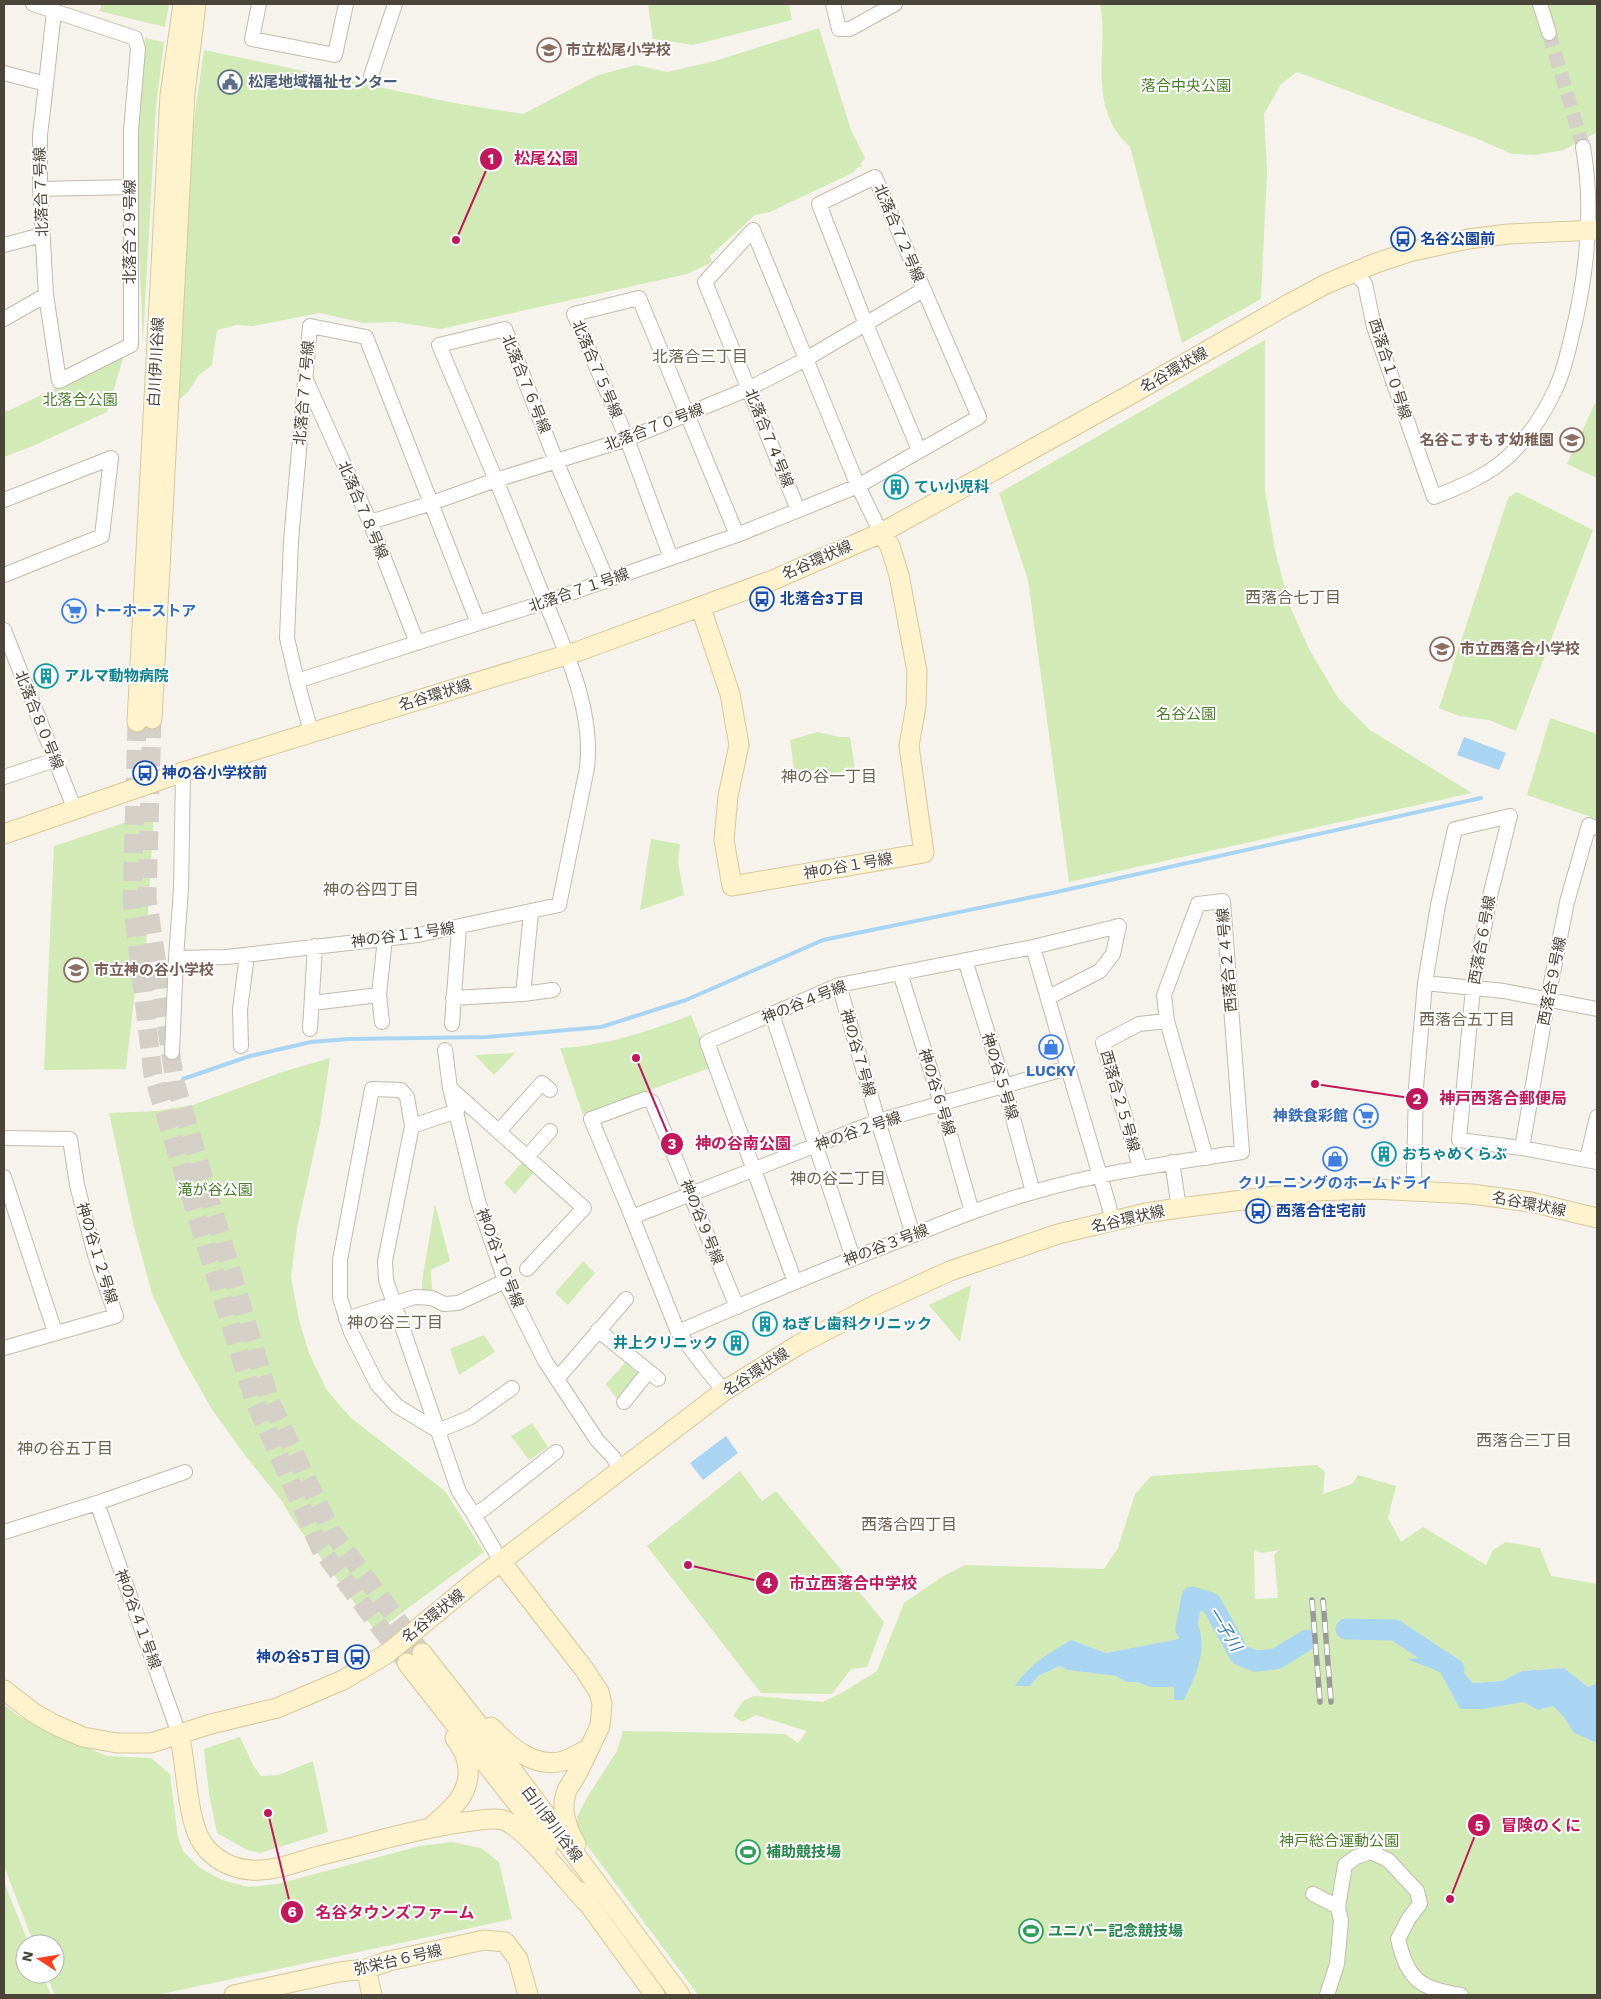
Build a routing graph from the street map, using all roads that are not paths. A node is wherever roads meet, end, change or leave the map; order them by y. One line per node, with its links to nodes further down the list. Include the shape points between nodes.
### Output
1 (33, 4): 10 (street)
2 (183, 4): 3 (street, 白川伊川谷線, via 170,95 145,720 184,94)
3 (196, 4)
4 (260, 4): 5 (street, via 252,39 334,55)
5 (346, 4)
6 (395, 4): 13 (street)
7 (833, 4): 8 (street, via 839,29 850,29)
8 (895, 4)
9 (1540, 4): 11 (street)
10 (54, 11): 14 (street, 北落合７号線); 16 (street, 北落合２９号線, via 135,38 138,49)
11 (1549, 33)
12 (4, 72): 14 (street)
13 (371, 76)
14 (46, 84): 17 (street, 北落合７号線, via 40,135)
15 (1583, 147): 18 (street)
16 (130, 187): 17 (street); 23 (street, 北落合２９号線, via 131,345 59,381)
17 (40, 189): 19 (street, 北落合７号線)
18 (1592, 230): 21 (street, 名谷環状線, via 1468,239 1409,252); 21 (street, 西落合１０号線, via 1567,358 1542,415 1509,456 1471,481 1434,496 1374,327 1365,284)
19 (42, 234): 20 (street); 23 (street, 北落合７号線)
20 (4, 245)
21 (1354, 272): 39 (street, 名谷環状線, via 1287,305)
22 (922, 290): 25 (street, 北落合７０号線); 25 (street, 北落合７２号線, via 875,177 819,204); 31 (street, 北落合７２号線, via 978,417)
23 (46, 295): 24 (street)
24 (4, 318)
25 (865, 322): 26 (street, 北落合７０号線); 31 (street, 北落合７２号線)
26 (806, 359): 28 (street, 北落合７０号線); 28 (street, 北落合７４号線, via 753,230 705,282); 34 (street)
27 (305, 379): 36 (street, 北落合７７号線, via 310,326 366,337); 38 (street, 北落合７８号線); 50 (street, 北落合７７号線, via 291,541 287,638)
28 (748, 389): 29 (street, 北落合７０号線); 37 (street, 北落合７４号線)
29 (687, 415): 30 (street, 北落合７０号線); 30 (street, 北落合７５号線, via 639,298 574,314); 40 (street, 北落合７５号線)
30 (627, 439): 32 (street, 北落合７０号線); 41 (street, 北落合７５号線)
31 (919, 450): 34 (street, 北落合７２号線)
32 (556, 461): 33 (street, 北落合７０号線); 33 (street, 北落合７６号線, via 505,329 439,345); 43 (street, 北落合７６号線)
33 (496, 480): 36 (street, 北落合７０号線); 44 (street)
34 (858, 486): 37 (street, 北落合７１号線); 39 (street)
35 (4, 500): 42 (street, via 111,458 102,536)
36 (432, 502): 38 (street, 北落合７０号線); 46 (street, 北落合７７号線)
37 (798, 510): 40 (street, 北落合７１号線)
38 (370, 522): 48 (street, 北落合７８号線)
39 (881, 533): 45 (street, 名谷環状線); 45 (street, 神の谷１号線, via 890,546 899,575 916,671 916,706 909,746 924,853 732,886 724,840 728,796 739,745 730,694)
40 (737, 535): 41 (street, 北落合７１号線)
41 (671, 558): 43 (street, 北落合７１号線)
42 (4, 575)
43 (607, 580): 44 (street, 北落合７１号線)
44 (546, 602): 46 (street, 北落合７１号線); 49 (street)
45 (700, 608): 49 (street, 名谷環状線)
46 (478, 623): 48 (street, 北落合７１号線)
47 (4, 630): 52 (street, 北落合８０号線)
48 (417, 643): 50 (street, 北落合７１号線)
49 (567, 655): 51 (street, 名谷環状線); 58 (street, 神の谷１１号線, via 582,705 589,746 587,768 559,906)
50 (297, 681): 51 (street, 北落合７７号線)
51 (311, 732): 53 (street, 名谷環状線)
52 (54, 760): 54 (street); 55 (street, 北落合８０号線)
53 (182, 772): 55 (street, 名谷環状線); 64 (street, via 181,889)
54 (4, 777)
55 (75, 810): 57 (street, 名谷環状線)
56 (1597, 828): 75 (street, 西落合９号線, via 1589,825 1567,902)
57 (4, 834)
58 (531, 913): 59 (street, 神の谷１１号線); 71 (street)
59 (460, 927): 60 (street, 神の谷１１号線); 74 (street)
60 (385, 938): 61 (street, 神の谷１１号線); 72 (street)
61 (315, 946): 63 (street, 神の谷１１号線); 76 (street)
62 (1033, 947): 65 (street, 神の谷４号線); 73 (street); 73 (street, 神の谷４号線, via 1119,926 1113,954 1100,971)
63 (247, 955): 64 (street, 神の谷１１号線); 83 (street, via 240,1010)
64 (176, 958): 85 (street)
65 (965, 960): 66 (street, 神の谷４号線); 87 (street, 神の谷５号線)
66 (900, 973): 68 (street, 神の谷４号線); 90 (street, 神の谷６号線)
67 (1425, 984): 69 (street); 69 (street, 西落合６号線, via 1455,829 1510,816 1490,896); 108 (street, via 1416,1087)
68 (839, 985): 78 (street, 神の谷４号線); 93 (street, 神の谷７号線)
69 (1473, 988): 75 (street); 99 (street, 西落合６号線, via 1459,1140)
70 (553, 990): 71 (street)
71 (523, 994): 74 (street)
72 (379, 995): 76 (street); 80 (street)
73 (1048, 997): 86 (street)
74 (453, 998): 81 (street)
75 (1548, 998): 77 (street); 99 (street, 西落合９号線)
76 (312, 1003): 82 (street)
77 (1597, 1009)
78 (772, 1014): 98 (street); 105 (street, 神の谷４号線, via 707,1042)
79 (1167, 1021): 101 (street, 西落合２４号線); 101 (street, 西落合２４号線, via 1164,995 1198,904 1222,901 1242,1152); 104 (street, 西落合２５号線, via 1139,1024 1104,1043)
80 (382, 1022)
81 (452, 1024)
82 (310, 1029)
83 (241, 1046)
84 (445, 1050): 88 (street, 神の谷１０号線)
85 (172, 1052)
86 (1068, 1068): 87 (street, 神の谷２号線); 106 (street)
87 (1004, 1085): 90 (street, 神の谷２号線); 109 (street, 神の谷５号線)
88 (450, 1088): 91 (street, 神の谷１０号線); 95 (street)
89 (550, 1090): 95 (street, via 542,1083)
90 (941, 1103): 93 (street, 神の谷２号線); 112 (street, 神の谷６号線)
91 (457, 1111): 94 (street); 119 (street, 神の谷１０号線, via 478,1201)
92 (1597, 1117): 102 (street)
93 (878, 1122): 98 (street, 神の谷２号線); 116 (street, 神の谷７号線)
94 (412, 1126): 122 (street, via 385,1261); 124 (street, via 407,1097 401,1090 372,1089 340,1260 340,1298)
95 (499, 1131): 100 (street)
96 (550, 1131): 100 (street)
97 (4, 1138): 126 (street, 神の谷１２号線, via 70,1139 77,1185 95,1255 116,1316)
98 (815, 1145): 105 (street, 神の谷２号線); 117 (street)
99 (1522, 1148): 102 (street, 西落合６号線)
100 (526, 1157): 118 (street, via 584,1208)
101 (1206, 1158): 103 (street, 西落合２４号線)
102 (1592, 1160)
103 (1172, 1162): 104 (street, 西落合２４号線); 111 (street)
104 (1140, 1167): 106 (street, 西落合２４号線)
105 (753, 1170): 110 (street, 神の谷２号線); 120 (street, 神の谷４号線)
106 (1100, 1175): 109 (street, 神の谷３号線); 115 (street)
107 (4, 1177): 126 (street)
108 (1416, 1190): 111 (street, 名谷環状線, via 1315,1191); 114 (street, 名谷環状線, via 1531,1202)
109 (1033, 1192): 112 (street, 神の谷３号線)
110 (691, 1194): 113 (street, 神の谷２号線); 113 (street, 神の谷９号線, via 652,1102 645,1099 591,1119); 123 (street, 神の谷９号線)
111 (1179, 1208): 115 (street, 名谷環状線)
112 (972, 1212): 116 (street, 神の谷３号線)
113 (632, 1217): 127 (street)
114 (1597, 1218)
115 (1112, 1222): 131 (street, 名谷環状線, via 1058,1234 950,1271 831,1326)
116 (913, 1235): 117 (street, 神の谷３号線)
117 (853, 1258): 120 (street, 神の谷３号線)
118 (527, 1270)
119 (505, 1281): 122 (street, via 458,1303 444,1304 432,1298 415,1297); 129 (street, 神の谷１０号線)
120 (795, 1282): 123 (street, 神の谷３号線)
121 (626, 1299): 125 (street)
122 (393, 1305): 124 (street); 133 (street)
123 (737, 1307): 127 (street, 神の谷３号線)
124 (346, 1319): 133 (street, via 377,1384 397,1406)
125 (598, 1330): 129 (street); 132 (street, via 653,1376)
126 (55, 1332): 128 (street, 神の谷１２号線)
127 (678, 1332): 131 (street)
128 (4, 1348)
129 (557, 1379): 135 (street, 神の谷１０号線)
130 (512, 1388): 133 (street, via 471,1417)
131 (724, 1391): 135 (street, 名谷環状線)
132 (624, 1402)
133 (438, 1431): 138 (street, via 459,1492)
134 (556, 1452): 138 (street)
135 (621, 1470): 140 (street, 名谷環状線)
136 (185, 1472): 137 (street)
137 (97, 1503): 139 (street); 144 (street, 神の谷４１号線)
138 (474, 1515): 140 (street)
139 (4, 1532)
140 (502, 1563): 144 (street, 名谷環状線, via 388,1652 343,1680 276,1708); 145 (street, via 599,1692 602,1704 600,1726)
141 (438, 1673): 143 (street, 白川伊川谷線, via 415,1658); 145 (street, via 497,1734 530,1758 554,1763); 147 (street, 白川伊川谷線)
142 (4, 1690): 144 (street, 名谷環状線, via 55,1725 83,1737 117,1743 151,1743)
143 (440, 1704): 146 (street, via 465,1754 468,1778 466,1790 457,1803); 149 (street, 白川伊川谷線, via 524,1812)
144 (179, 1734): 146 (street, via 194,1824 203,1844 233,1867 263,1870)
145 (588, 1749): 147 (street, via 566,1790 564,1814 569,1832)
146 (431, 1827): 149 (street, via 493,1819 515,1826)
147 (592, 1878): 156 (street, 白川伊川谷線)
148 (1313, 1894): 150 (street)
149 (586, 1902): 155 (street, 白川伊川谷線)
150 (1338, 1907): 157 (street, via 1341,1921 1337,1964); 158 (street, via 1345,1865 1371,1852 1388,1860 1418,1891 1420,1904 1398,1939 1411,1974 1428,1987)
151 (366, 1969): 152 (street, 弥栄台６号線); 153 (street); 154 (street, 弥栄台６号線, via 484,1940 505,1942 518,1959)
152 (234, 1995)
153 (372, 1995)
154 (528, 1995)
155 (655, 1995)
156 (680, 1995)
157 (1327, 1995)
158 (1460, 1995)

